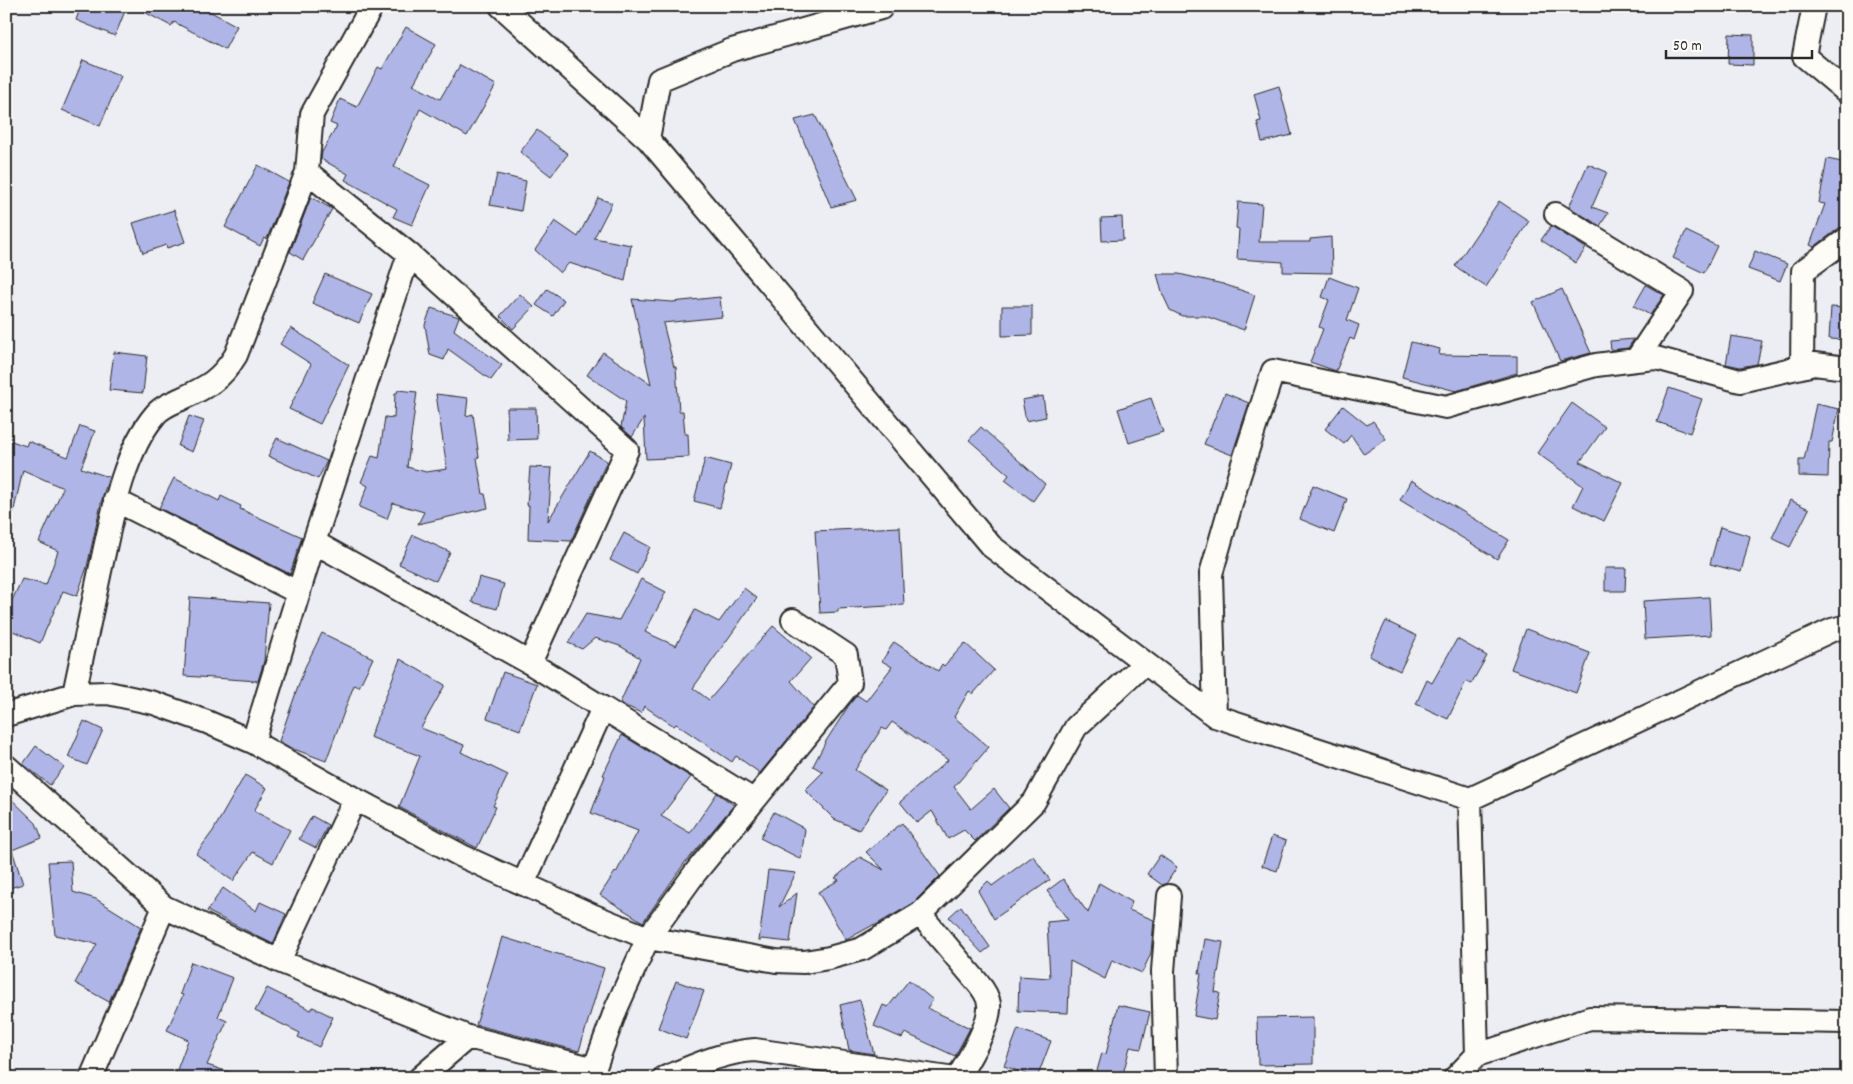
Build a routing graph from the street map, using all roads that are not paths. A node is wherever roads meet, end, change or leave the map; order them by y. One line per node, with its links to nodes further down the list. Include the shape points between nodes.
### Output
1 (372, 6): 7 (street, via 312,114)
2 (501, 6): 6 (street)
3 (1814, 6): 5 (street, via 1804,56)
4 (881, 8): 6 (street, via 732,50 659,80)
5 (1847, 92)
6 (648, 139): 20 (street, via 991,546)
7 (307, 172): 10 (street); 14 (street, via 236,355 220,377 207,387 156,413 135,449)
8 (1556, 214): 11 (street, via 1682,291)
9 (1847, 239): 12 (street, via 1803,271)
10 (409, 254): 15 (street); 19 (street, via 626,450)
11 (1636, 360): 12 (street, via 1656,358 1740,381); 24 (street, via 1596,365 1446,407 1273,371 1212,574)
12 (1802, 367): 13 (street, via 1814,364)
13 (1847, 368)
14 (115, 500): 16 (street); 21 (street)
15 (314, 542): 16 (street); 19 (street)
16 (299, 592): 25 (street)
17 (793, 620): 29 (street, via 846,655 850,683)
18 (1847, 626): 28 (street, via 1832,630)
19 (530, 663): 22 (street)
20 (1145, 663): 24 (street); 33 (street, via 1076,727 1034,802)
21 (74, 694): 23 (street); 25 (street, via 108,694 154,703)
22 (603, 708): 29 (street); 30 (street)
23 (6, 715)
24 (1215, 716): 28 (street)
25 (253, 742): 27 (street)
26 (6, 766): 32 (street)
27 (355, 799): 30 (street, via 462,856); 35 (street)
28 (1470, 799): 38 (street)
29 (753, 800): 34 (street)
30 (523, 884): 34 (street)
31 (1169, 896): 45 (street, via 1163,972)
32 (164, 907): 35 (street); 40 (street)
33 (920, 914): 34 (street, via 862,950 804,962 776,961); 44 (street, via 978,983 989,1004 982,1031)
34 (648, 938): 39 (street, via 616,1009)
35 (279, 961): 37 (street)
36 (1847, 1022): 38 (street, via 1590,1018)
37 (468, 1038): 39 (street); 41 (street)
38 (1478, 1055): 46 (street)
39 (593, 1073)
40 (91, 1078)
41 (420, 1078)
42 (664, 1078): 43 (street, via 718,1056 755,1050)
43 (948, 1078)
44 (958, 1078)
45 (1166, 1078)
46 (1455, 1078)

